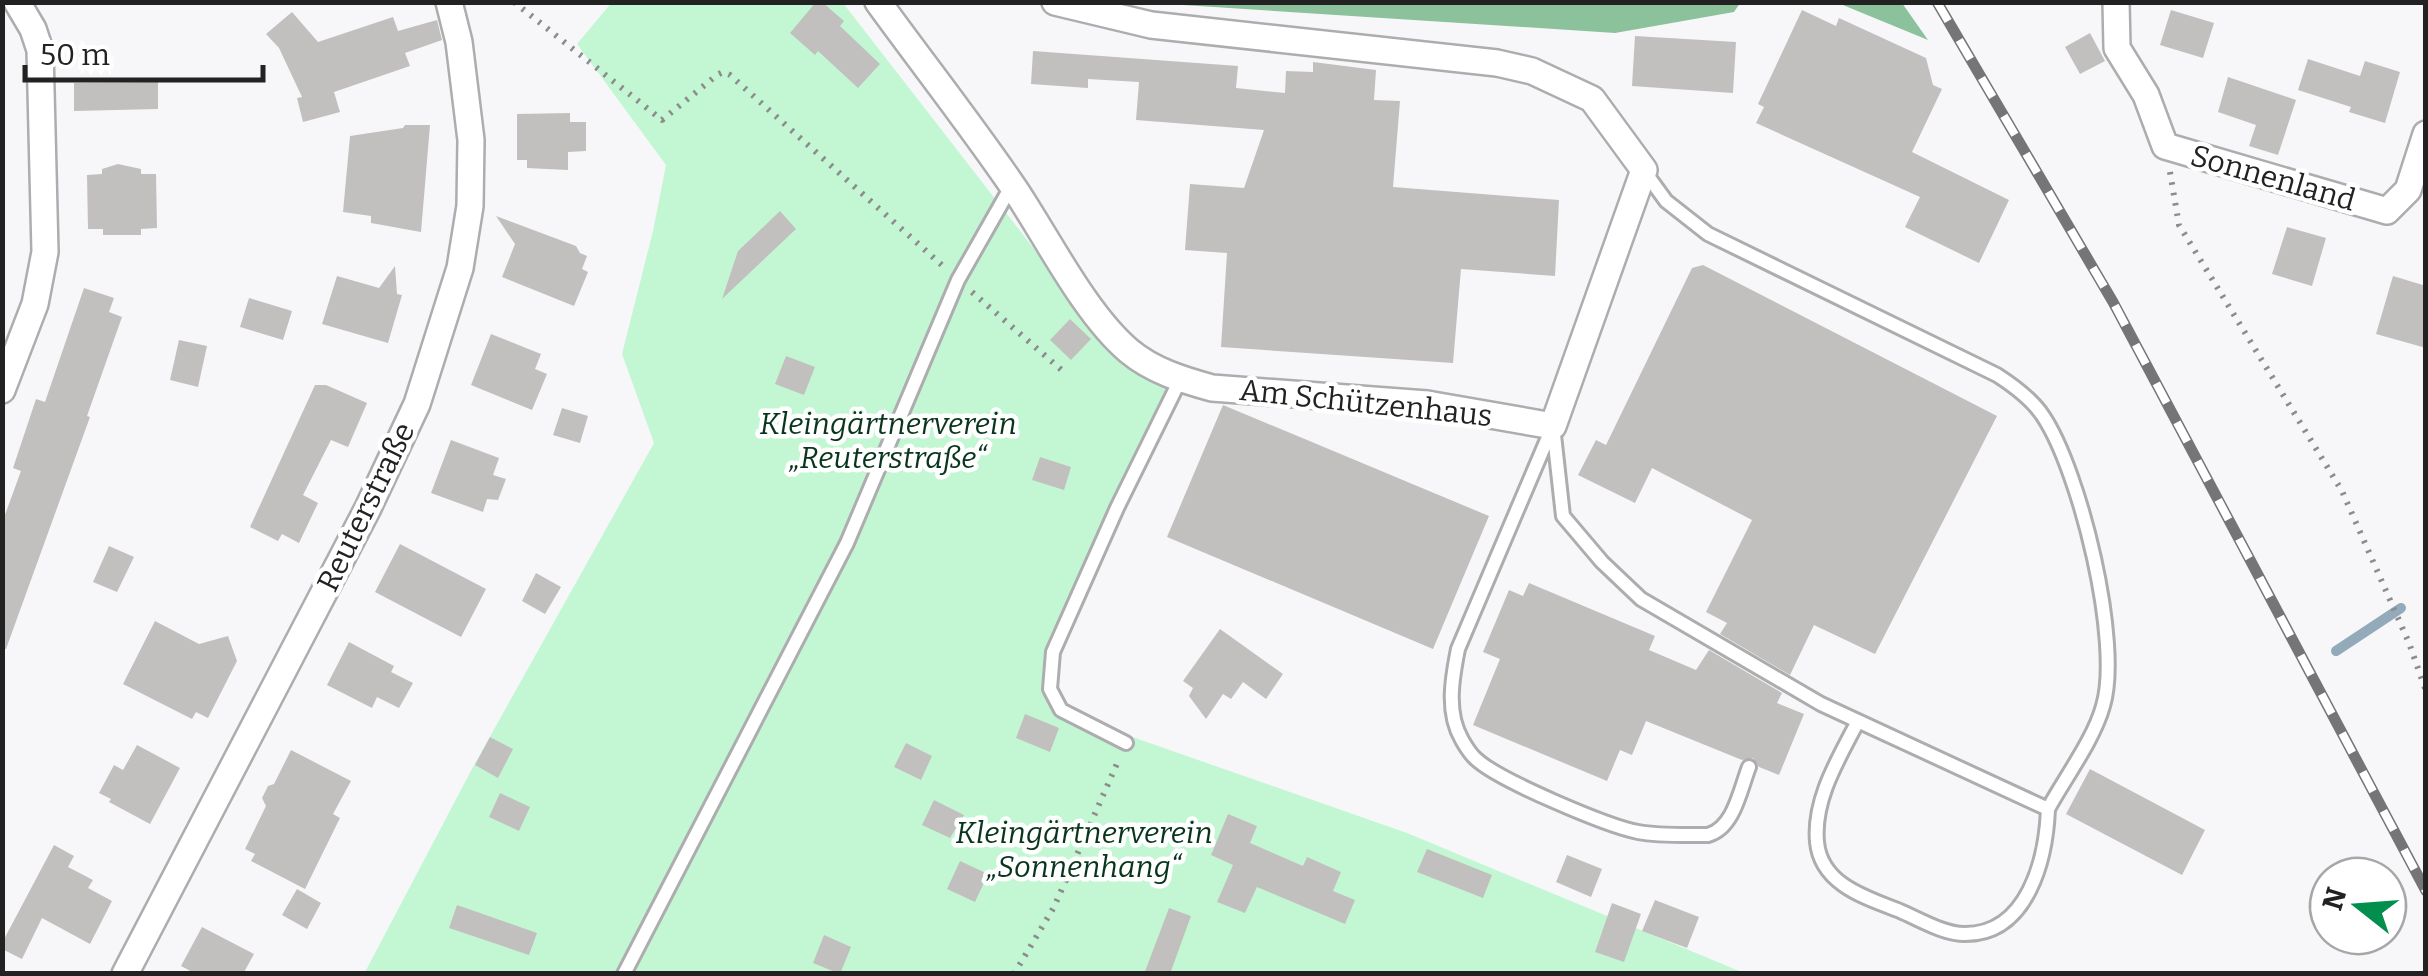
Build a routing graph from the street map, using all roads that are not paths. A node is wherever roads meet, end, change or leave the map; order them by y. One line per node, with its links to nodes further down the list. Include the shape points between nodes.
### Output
1 (17, 2): 10 (street, via 40,50 45,252 35,304)
2 (449, 2): 16 (street, Reuterstraße, via 471,140 470,206 460,268 417,404)
3 (878, 2): 8 (street, Am Schützenhaus)
4 (1055, 2): 7 (street, via 1150,24 1532,71 1592,99)
5 (2116, 2): 6 (street, Sonnenland, via 2117,48 2166,146 2387,212 2408,190)
6 (2426, 134)
7 (1644, 170): 11 (street); 15 (lane, via 1666,201 1708,234 1997,376 2043,415 2071,473 2110,659 2103,707)
8 (1012, 185): 9 (street, Am Schützenhaus, via 1098,317 1126,349); 17 (lane, via 958,280 848,542)
9 (1180, 380): 11 (street, Am Schützenhaus, via 1427,404); 13 (lane, via 1053,652 1050,689 1061,710)
10 (2, 390)
11 (1552, 426): 12 (lane, via 1563,516 1602,562 1641,599); 14 (lane, via 1458,650 1452,710 1459,736 1492,772 1640,832 1718,832)
12 (1858, 721): 15 (lane); 15 (lane, via 1829,779 1817,845 1826,868 1858,894 1953,933 1987,931 2010,920 2028,893 2043,854)
13 (1126, 743)
14 (1749, 767)
15 (2048, 808)
16 (124, 974)
17 (624, 974)

